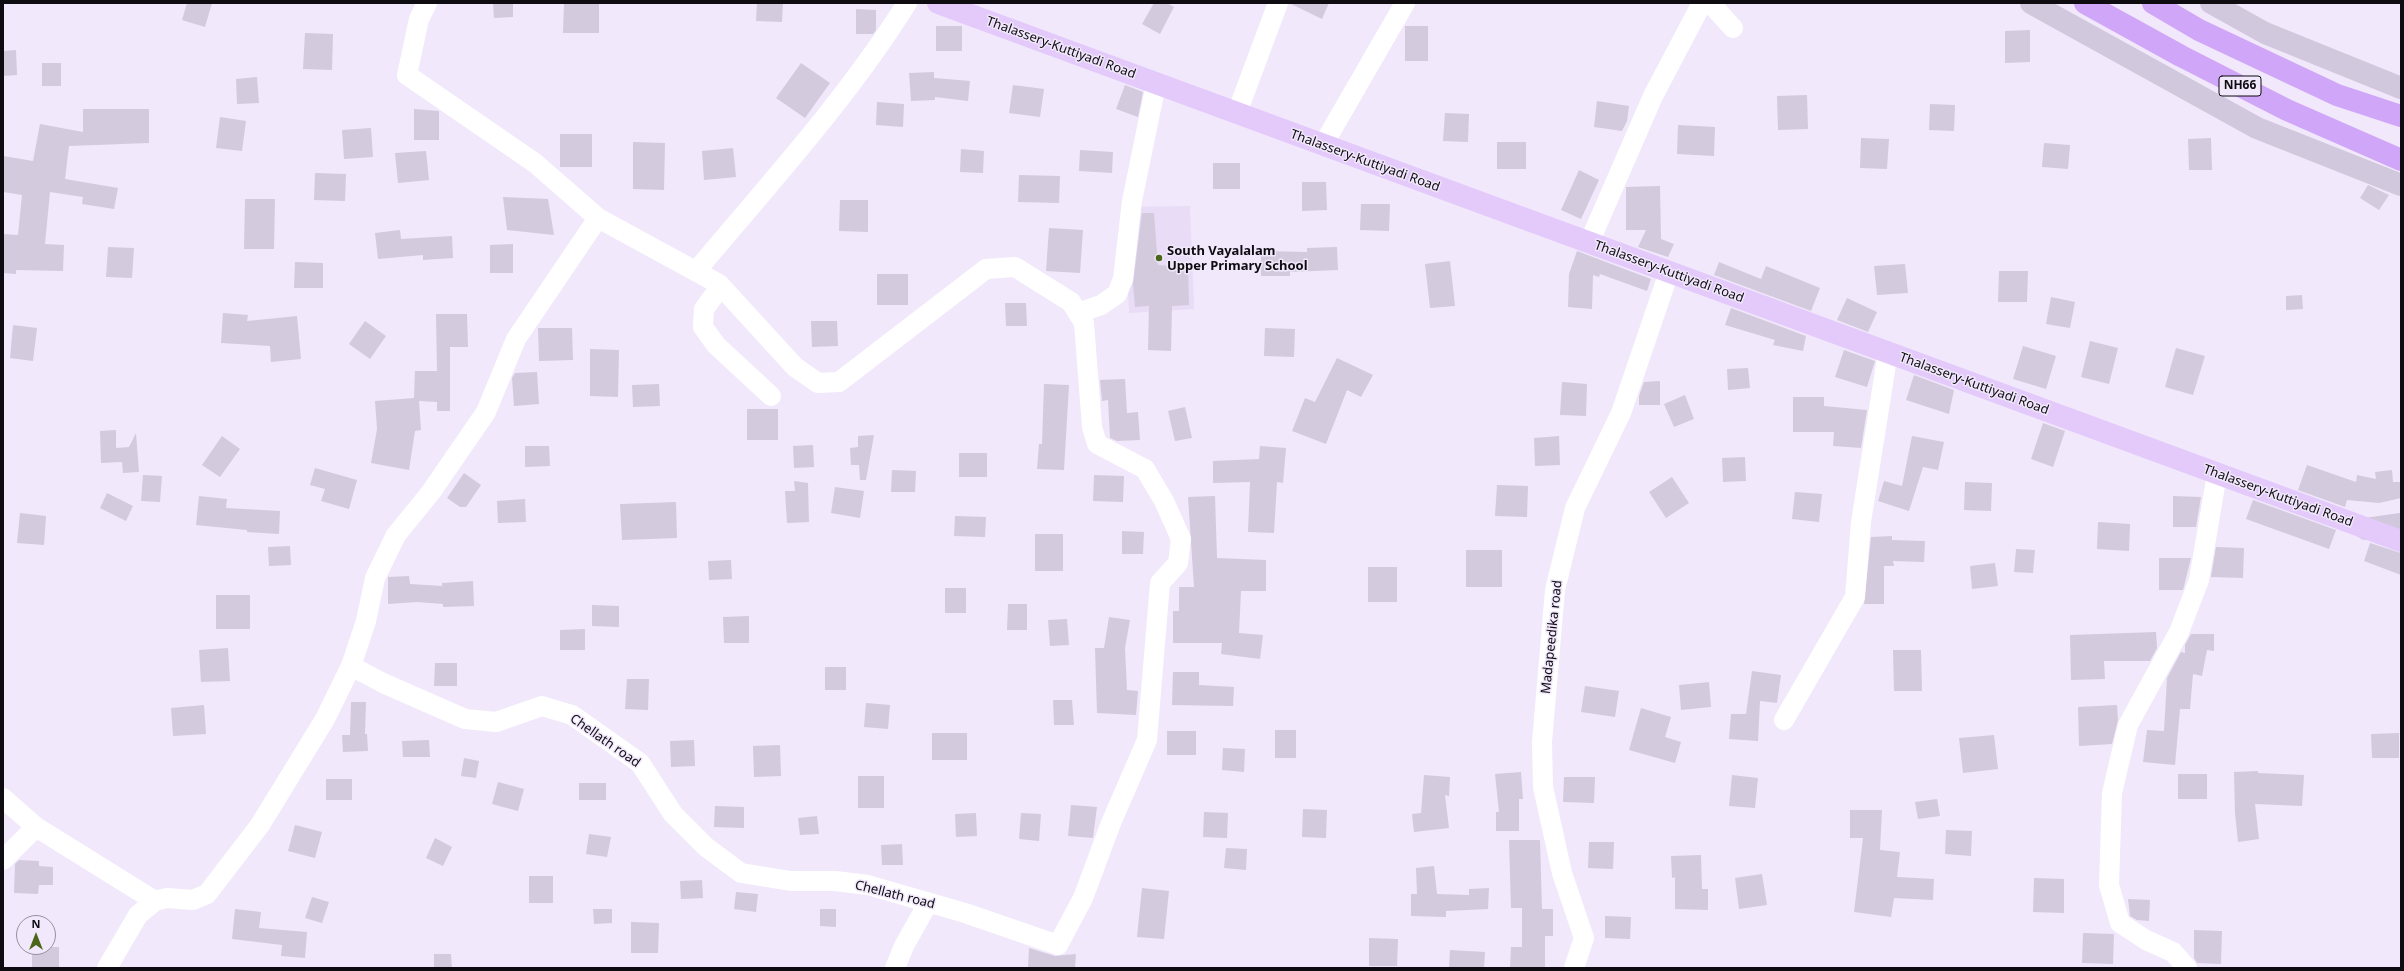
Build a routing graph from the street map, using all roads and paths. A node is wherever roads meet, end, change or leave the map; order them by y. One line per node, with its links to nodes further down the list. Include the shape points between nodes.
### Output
1 (427, 3): 20 (street, via 419,19 407,75 535,163)
2 (907, 3): 22 (street, via 881,44)
3 (938, 3): 13 (main road, Thalassery-Kuttiyadi Road)
4 (1278, 3): 15 (street)
5 (1405, 3): 17 (street)
6 (1702, 3): 21 (street, via 1653,96)
7 (1710, 3): 12 (street)
8 (2031, 3): 19 (street, via 2257,128)
9 (2085, 3): 18 (highway, NH66, via 2286,110)
10 (2153, 3): 16 (highway, NH66, via 2198,30 2330,92)
11 (2210, 3): 14 (street, via 2265,34)
12 (1733, 28)
13 (1156, 84): 15 (main road, Thalassery-Kuttiyadi Road); 25 (street, via 1132,201 1123,279 1117,294 1101,305)
14 (2401, 88)
15 (1237, 113): 17 (main road, Thalassery-Kuttiyadi Road)
16 (2401, 116)
17 (1323, 145): 21 (main road, Thalassery-Kuttiyadi Road)
18 (2401, 160)
19 (2401, 185)
20 (598, 218): 22 (street); 32 (street, via 516,339 486,412 431,492 396,535 375,578 366,621)
21 (1589, 243): 23 (main road, Thalassery-Kuttiyadi Road)
22 (697, 270): 24 (street)
23 (1669, 272): 26 (main road, Thalassery-Kuttiyadi Road); 41 (street, Madapeedika road, via 1621,413 1575,508 1555,590 1542,742 1543,787 1562,872 1584,938)
24 (720, 286): 25 (street, via 795,367 818,383 839,382 986,269 1015,267 1071,302); 27 (street, via 704,309 703,327 716,346)
25 (1078, 313): 38 (street, Chellath road, via 1084,323 1092,427 1097,444 1145,469 1164,501 1181,539 1178,564 1160,582 1147,740 1111,823 1083,898 1058,945)
26 (1888, 352): 28 (main road, Thalassery-Kuttiyadi Road); 33 (street, via 1861,522 1855,597)
27 (771, 396)
28 (2217, 474): 30 (main road, Thalassery-Kuttiyadi Road); 42 (street, via 2199,580 2179,632 2128,725 2112,793 2109,885 2120,923 2146,940 2174,952)
29 (2401, 524): 30 (street)
30 (2366, 529): 31 (main road, Thalassery-Kuttiyadi Road)
31 (2401, 541)
32 (350, 666): 37 (street, via 325,720 260,824 220,879 207,894 193,900 167,898); 38 (street, Chellath road, via 382,684 465,720 496,722 542,706 572,715 640,763 673,814 706,847 741,873 791,881 835,881 868,885)
33 (1784, 720)
34 (3, 798): 35 (street)
35 (36, 828): 36 (street); 37 (street)
36 (3, 860)
37 (155, 901): 39 (street, via 138,915)
38 (928, 903): 40 (street)
39 (107, 968)
40 (895, 968)
41 (1574, 968)
42 (2187, 968)

